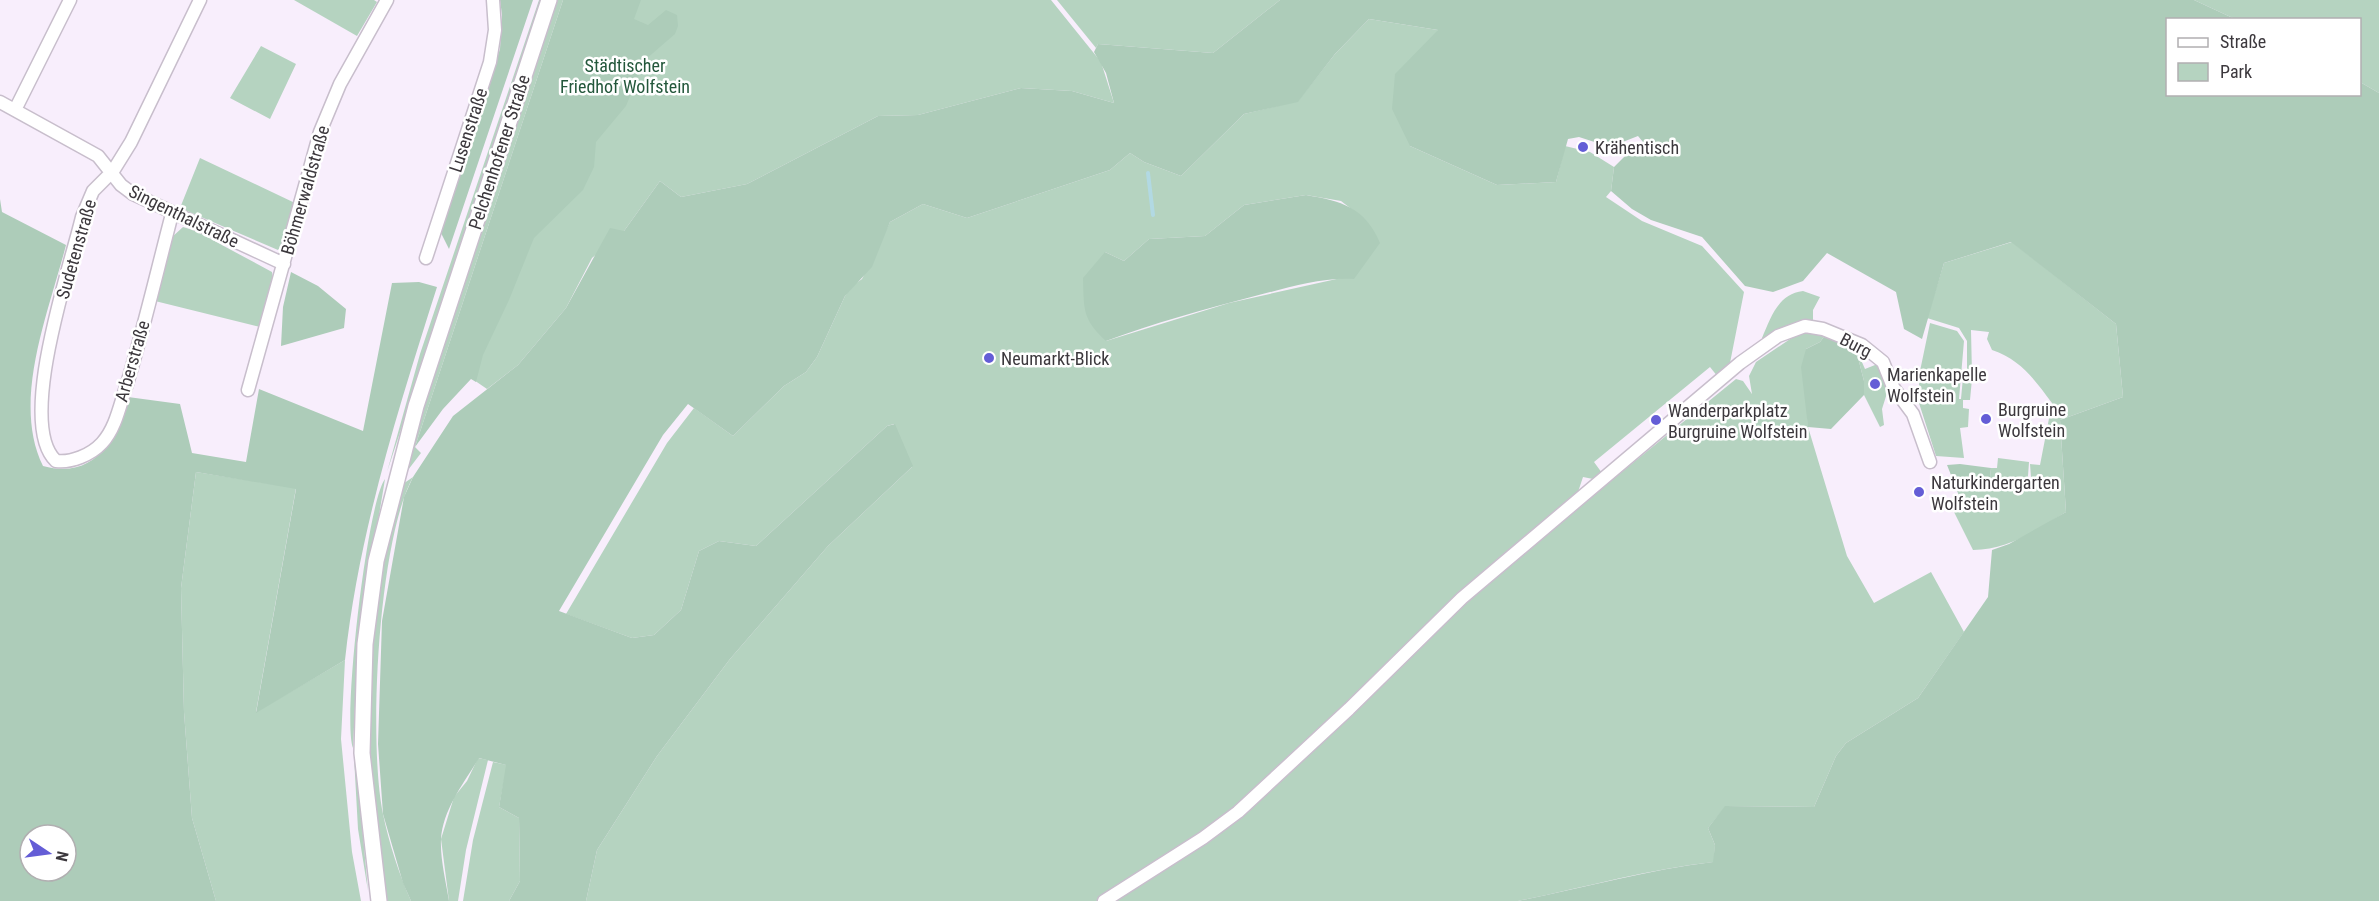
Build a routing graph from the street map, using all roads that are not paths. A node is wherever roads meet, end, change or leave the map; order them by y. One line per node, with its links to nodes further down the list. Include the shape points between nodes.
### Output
1 (70, 0): 7 (street)
2 (200, 0): 8 (street, Sudetenstraße, via 172,63)
3 (387, 0): 11 (street, Böhmerwaldstraße, via 329,110)
4 (493, 0): 10 (street, Lusenstraße, via 495,30 490,62)
5 (549, 0): 15 (main road, Pelchenhofener Straße, via 448,304 382,530 367,621 362,753)
6 (0, 102): 7 (street, Singenthalstraße)
7 (15, 110): 8 (street, Singenthalstraße, via 87,148)
8 (113, 171): 9 (street, Singenthalstraße, via 126,189); 13 (street, Sudetenstraße, via 87,202 45,364 39,412)
9 (172, 214): 11 (street, Singenthalstraße); 13 (street, Arberstraße, via 132,366 109,432 101,444 74,460 56,461)
10 (426, 258)
11 (284, 264): 12 (street, Böhmerwaldstraße)
12 (248, 390)
13 (47, 452)
14 (1930, 462): 16 (street, Burg, via 1913,414 1872,350 1842,336 1805,326 1790,330 1758,350 1462,598 1238,812)
15 (379, 901)
16 (1104, 901)

